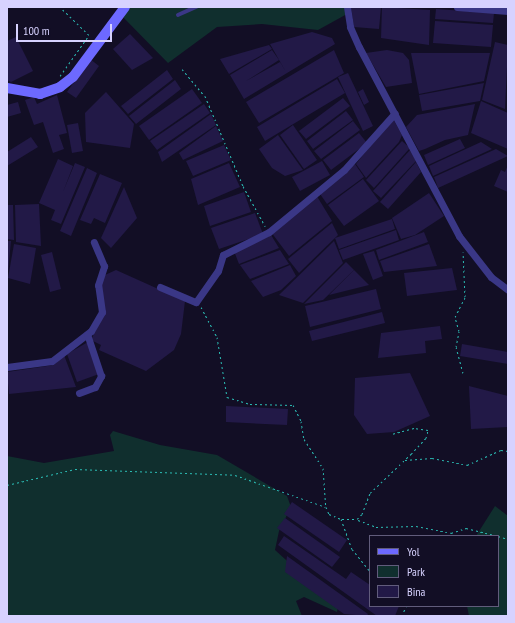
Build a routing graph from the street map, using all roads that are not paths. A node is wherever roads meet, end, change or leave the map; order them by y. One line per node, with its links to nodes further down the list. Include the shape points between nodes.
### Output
1 (125, 7): 7 (street, via 66,83 40,94)
2 (196, 7): 6 (lane)
3 (348, 7): 8 (street, via 353,35)
4 (456, 7): 5 (street)
5 (503, 10)
6 (178, 15)
7 (7, 88)
8 (395, 113): 10 (street, via 344,170 269,232 223,255 218,271 196,302); 11 (street, via 466,247 491,277)
9 (94, 242): 12 (street, via 104,266 98,285 102,312)
10 (160, 287)
11 (508, 290)
12 (87, 334): 13 (street, via 52,361); 14 (street, via 101,376 95,387)
13 (7, 367)
14 (79, 392)

